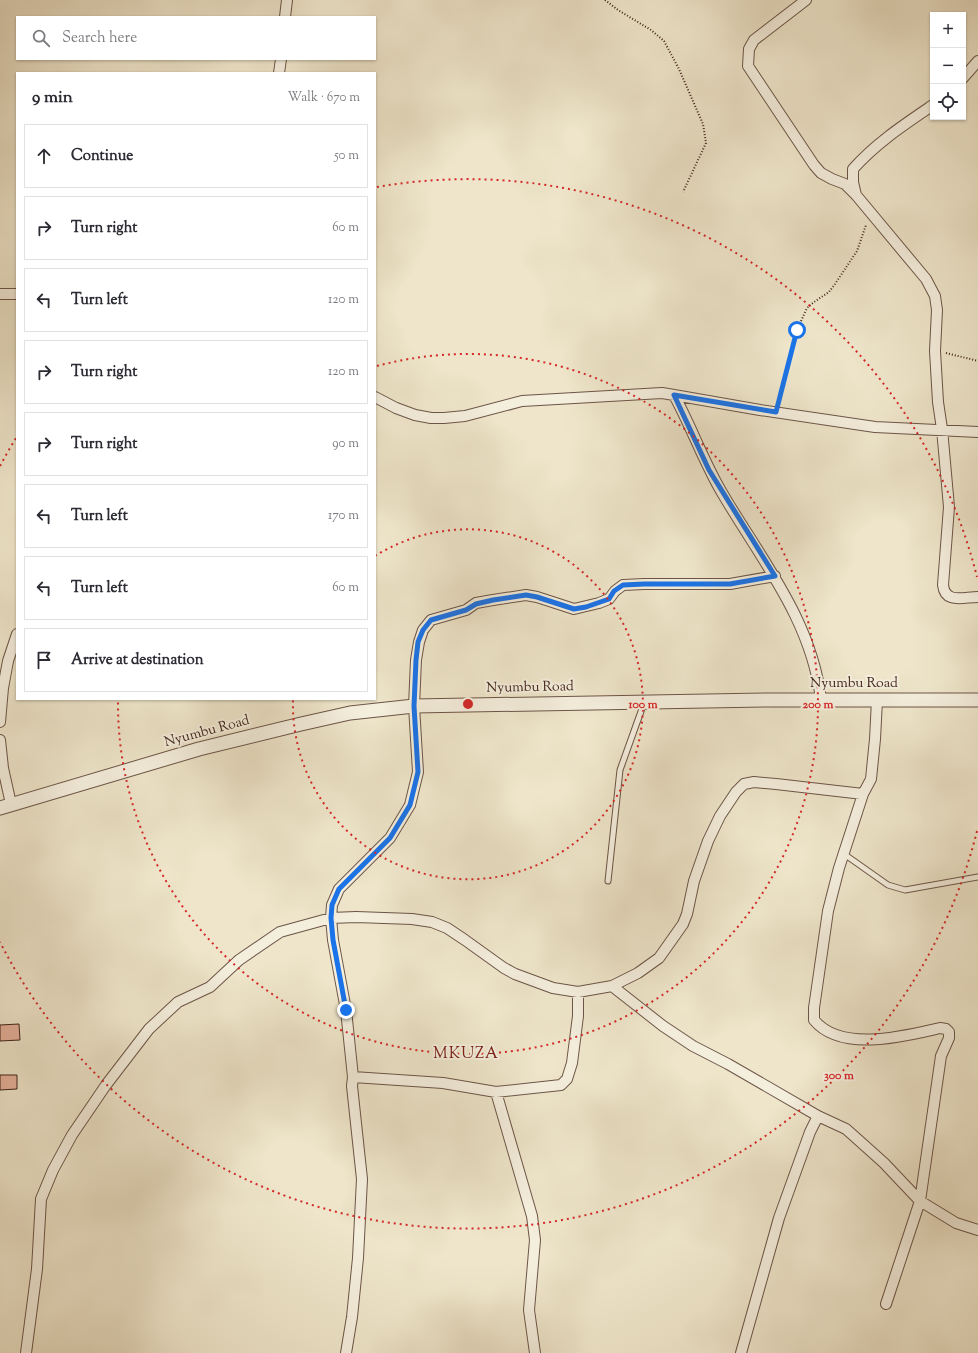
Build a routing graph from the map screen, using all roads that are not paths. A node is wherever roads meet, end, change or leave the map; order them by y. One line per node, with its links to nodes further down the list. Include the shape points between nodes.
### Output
1 (287, 0): 3 (street)
2 (806, 0): 9 (street, via 754,40 749,49 748,66 814,165 821,173 845,184)
3 (286, 16)
4 (281, 60): 6 (street)
5 (978, 61): 7 (street)
6 (279, 72)
7 (966, 75)
8 (930, 107): 9 (street, via 888,136 853,169)
9 (856, 194): 14 (street, via 926,280 935,296 938,310 935,351)
10 (0, 294): 11 (street)
11 (16, 294)
12 (674, 395): 13 (street, via 662,393 522,402 465,416 444,418 415,415); 14 (street, via 875,427); 16 (street, via 709,470)
13 (376, 398)
14 (942, 430): 15 (street); 17 (street, via 949,507 944,592 946,596 954,598)
15 (978, 432)
16 (775, 576): 19 (street, via 806,637 819,680); 23 (street, via 730,584 623,585 614,591 609,599 574,609 526,595 476,604 466,610 431,620 418,642)
17 (978, 596)
18 (16, 637): 24 (street, via 8,661)
19 (821, 700): 20 (street, Nyumbu Road); 22 (street, Nyumbu Road)
20 (877, 700): 21 (street, Nyumbu Road); 26 (street, via 871,778)
21 (978, 700)
22 (644, 702): 23 (street, Nyumbu Road); 30 (lane, via 620,770)
23 (414, 706): 27 (street, Nyumbu Road, via 350,713 301,724 199,749); 31 (street, via 418,772 410,805 390,838 339,889 332,905)
24 (0, 722)
25 (0, 740): 27 (street)
26 (863, 794): 28 (street); 32 (street, via 754,782 744,784 720,816 708,841 683,924 659,958 638,973)
27 (6, 806)
28 (844, 854): 29 (lane, via 888,884 905,890); 37 (street, via 828,911 814,1020 821,1028 834,1035 848,1038 892,1038 940,1028 949,1032 941,1056)
29 (978, 877)
30 (608, 881)
31 (331, 918): 33 (street, via 412,919 432,922 447,928 515,974 553,988); 34 (street, via 346,1010); 40 (street, via 280,932 239,960 210,987 178,1002 149,1029 106,1085 72,1135 41,1198 37,1269)
32 (612, 986): 33 (street); 36 (street, via 662,1026 693,1046)
33 (578, 992): 35 (street, via 576,1038 567,1079 561,1085)
34 (353, 1077): 35 (street, via 443,1083); 41 (street, via 362,1179 358,1258)
35 (496, 1092): 42 (street, via 532,1216 535,1240 529,1310)
36 (818, 1116): 37 (street, via 846,1129 884,1163); 43 (street, via 779,1218)
37 (920, 1201): 38 (street, via 956,1223); 39 (street)
38 (978, 1230)
39 (886, 1304)
40 (26, 1353)
41 (346, 1353)
42 (535, 1353)
43 (741, 1353)

